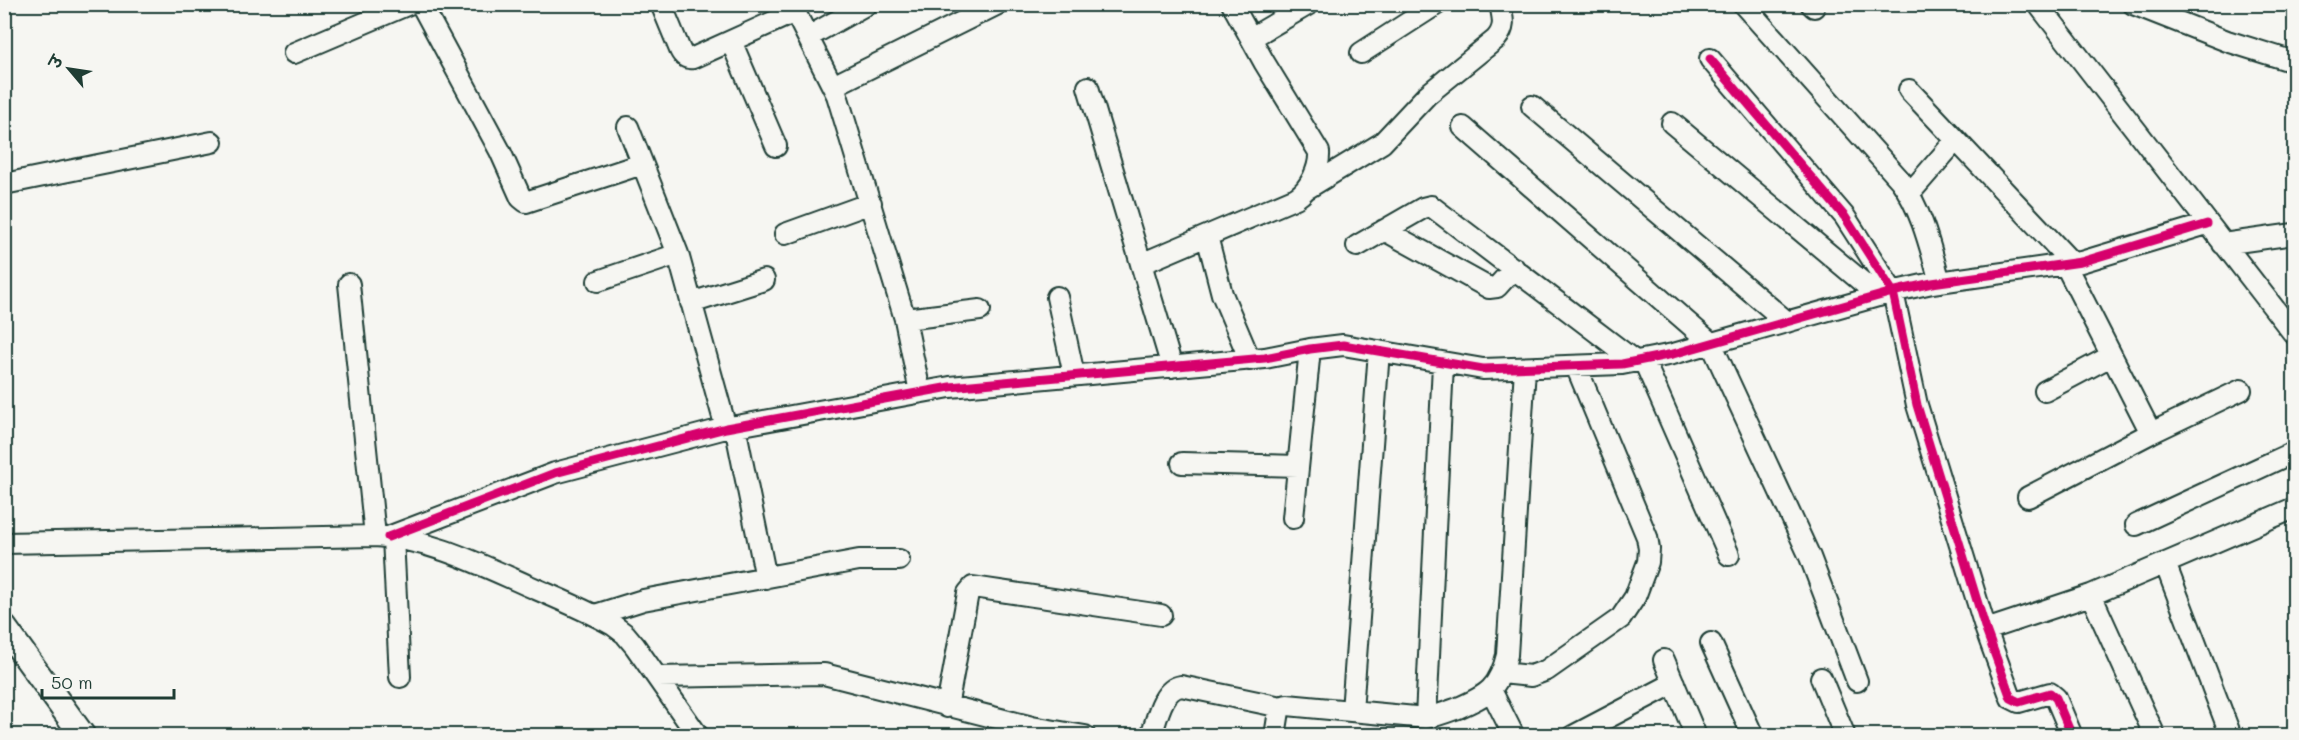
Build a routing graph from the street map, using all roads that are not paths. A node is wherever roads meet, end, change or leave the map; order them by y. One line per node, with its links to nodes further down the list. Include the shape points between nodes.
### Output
1 (409, 4): 17 (street)
2 (421, 4): 31 (street, via 526,202)
3 (661, 4): 16 (street, via 683,56 688,58)
4 (867, 4): 14 (street)
5 (998, 4): 21 (street)
6 (1232, 4): 15 (street)
7 (1309, 4): 15 (street)
8 (1437, 4): 18 (street)
9 (1500, 4): 33 (street, via 1504,24 1496,39 1419,103 1382,143)
10 (1743, 4): 34 (street)
11 (2038, 4): 36 (street)
12 (2133, 4): 20 (street, via 2226,41)
13 (793, 8): 14 (street); 16 (street)
14 (808, 37): 21 (street)
15 (1251, 38): 33 (street, via 1319,152)
16 (731, 41): 30 (street)
17 (294, 53)
18 (1361, 53)
19 (1710, 59): 51 (street, via 1845,216)
20 (2295, 62)
21 (833, 86): 35 (street)
22 (1088, 87): 44 (street)
23 (1909, 90): 28 (street)
24 (1532, 106): 56 (street)
25 (1672, 123): 51 (street)
26 (628, 127): 31 (street)
27 (1463, 127): 58 (street)
28 (1956, 140): 34 (street); 45 (street)
29 (212, 142): 32 (street)
30 (776, 146)
31 (642, 164): 43 (street)
32 (4, 184)
33 (1308, 188): 40 (street, via 1296,198)
34 (1910, 194): 49 (street)
35 (871, 203): 38 (street); 55 (street)
36 (2207, 224): 41 (street); 45 (street)
37 (1384, 230): 42 (street); 46 (street, via 1489,288 1497,287); 46 (street, via 1431,206)
38 (785, 234)
39 (2295, 234): 41 (street)
40 (1207, 236): 44 (street); 62 (street, via 1222,294)
41 (2223, 244): 57 (street)
42 (1357, 246)
43 (678, 254): 48 (street); 53 (street)
44 (1141, 264): 66 (street)
45 (2068, 264): 49 (street); 61 (street)
46 (1514, 268): 63 (street)
47 (764, 280): 53 (street)
48 (598, 281)
49 (1940, 282): 51 (street)
50 (349, 285): 81 (street)
51 (1886, 294): 56 (street); 91 (street)
52 (1057, 297): 68 (street)
53 (691, 303): 72 (street)
54 (980, 310): 55 (street)
55 (905, 319): 71 (street)
56 (1787, 322): 58 (street)
57 (2295, 334)
58 (1711, 343): 63 (street); 98 (street, via 1810,557)
59 (1310, 349): 60 (street, via 1343,345); 62 (street); 76 (street)
60 (1378, 351): 64 (street); 102 (street)
61 (2111, 356): 70 (street); 73 (street)
62 (1250, 360): 66 (street)
63 (1640, 362): 65 (street); 83 (street)
64 (1443, 364): 67 (street, via 1483,369); 103 (street)
65 (1576, 366): 67 (street); 97 (street, via 1647,537 1648,562 1635,597 1621,618 1547,670)
66 (1172, 367): 68 (street)
67 (1525, 368): 97 (street, via 1507,654)
68 (1074, 375): 71 (street)
69 (2241, 390): 73 (street)
70 (2044, 391)
71 (921, 392): 72 (street)
72 (731, 427): 81 (street, via 555,473); 86 (street)
73 (2151, 433): 77 (street)
74 (2295, 452): 80 (street)
75 (1182, 463): 76 (street)
76 (1298, 466): 79 (street)
77 (2028, 497)
78 (2295, 508): 85 (street)
79 (1293, 518)
80 (2136, 525)
81 (385, 537): 82 (street); 88 (street, via 453,553); 94 (street)
82 (4, 543)
83 (1729, 555)
84 (900, 560): 86 (street, via 859,560)
85 (2165, 563): 87 (street); 117 (street)
86 (766, 578): 88 (street, via 643,600)
87 (2091, 596): 91 (street); 116 (street)
88 (594, 615): 95 (street, via 625,634)
89 (1161, 615): 100 (street, via 973,587 968,593)
90 (4, 627): 105 (main road)
91 (1986, 630): 115 (street, via 2011,698 2019,702 2050,693)
92 (1711, 643): 113 (street)
93 (1664, 660): 99 (street)
94 (400, 677)
95 (657, 677): 100 (street, via 824,674); 106 (street)
96 (1821, 678): 114 (street)
97 (1496, 681): 103 (street, via 1483,697); 110 (street)
98 (1857, 681)
99 (1674, 683): 111 (street); 112 (street)
100 (947, 707): 104 (street)
101 (1281, 707): 102 (street); 108 (street, via 1176,686 1167,693); 109 (street)
102 (1352, 711): 103 (street)
103 (1425, 718)
104 (1031, 731): 107 (street)
105 (83, 735)
106 (698, 735)
107 (1085, 735)
108 (1150, 735)
109 (1275, 735)
110 (1514, 735)
111 (1573, 735)
112 (1696, 735)
113 (1753, 735)
114 (1845, 735)
115 (2072, 735)
116 (2155, 735)
117 (2231, 735)

